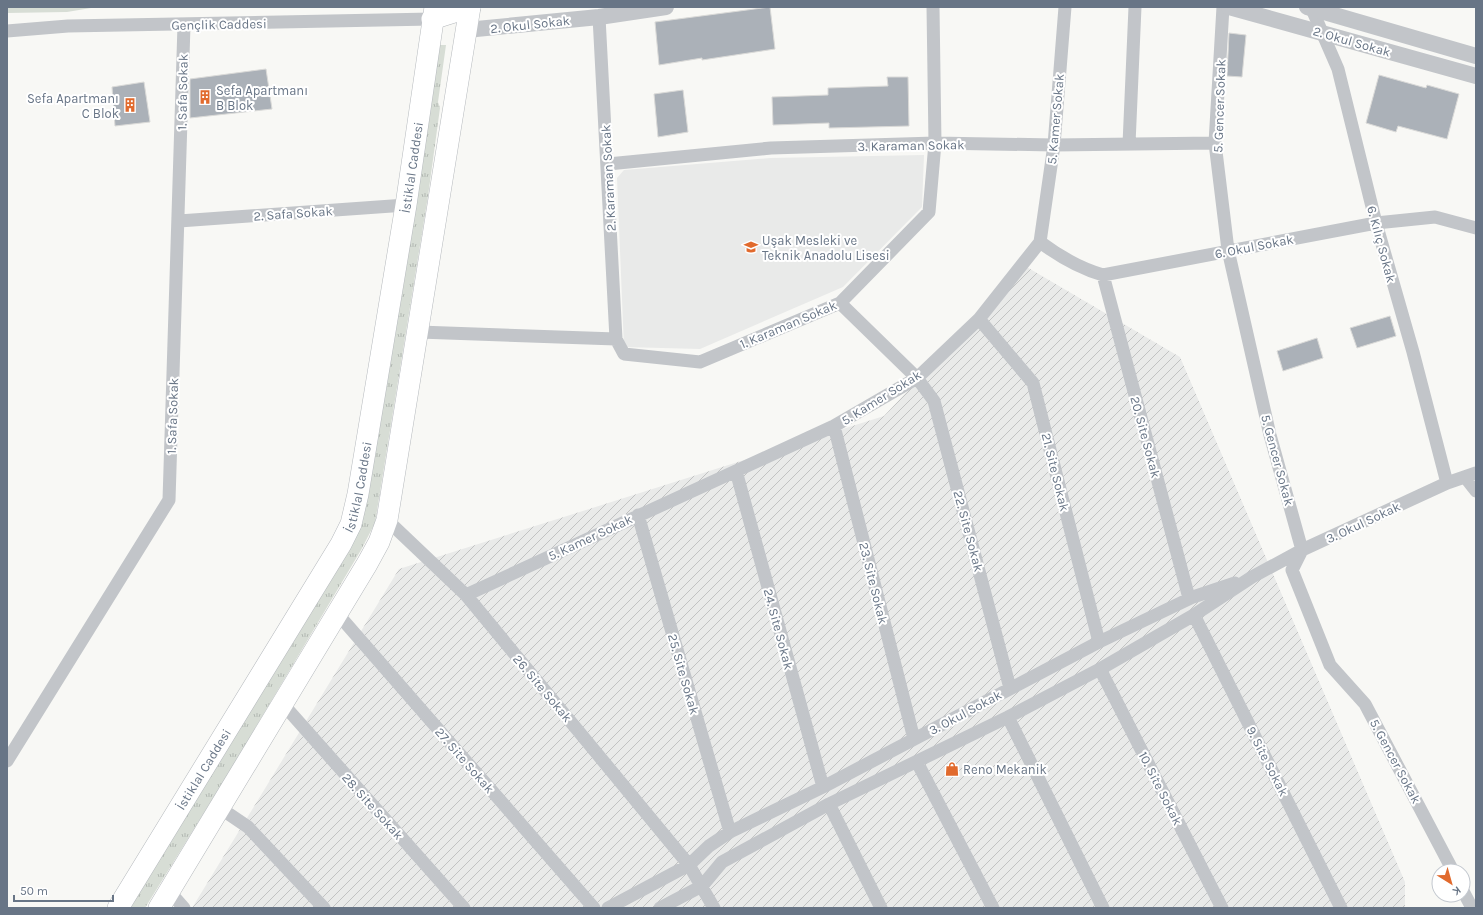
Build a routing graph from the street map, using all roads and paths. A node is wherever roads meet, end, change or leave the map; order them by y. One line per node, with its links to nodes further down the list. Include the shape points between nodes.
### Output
1 (470, 7): 2 (street); 11 (main road); 13 (main road)
2 (473, 7)
3 (666, 7): 10 (street, 2. Okul Sokak)
4 (933, 7): 19 (street, 1. Karaman Sokak)
5 (1065, 7): 21 (street, 5. Kamer Sokak)
6 (1135, 7): 20 (street)
7 (1223, 7): 18 (street, 5. Gencer Sokak)
8 (1229, 7): 15 (street, 2. Okul Sokak)
9 (1310, 7): 15 (street, 6. Kılıç Sokak); 16 (street, 2. Okul Sokak)
10 (598, 12): 13 (street, 2. Okul Sokak); 22 (street, 2. Karaman Sokak)
11 (433, 13): 12 (street, Gençlik Caddesi); 13 (main road); 23 (main road, İstiklal Caddesi)
12 (184, 24): 14 (street, Gençlik Caddesi, via 68,26); 24 (street, 1. Safa Sokak)
13 (466, 30): 32 (main road)
14 (7, 31)
15 (1323, 33): 17 (street, 2. Okul Sokak); 25 (street, 6. Kılıç Sokak, via 1338,69)
16 (1476, 56)
17 (1476, 76)
18 (1215, 142): 20 (street, 3. Karaman Sokak); 28 (street, 5. Gencer Sokak)
19 (935, 143): 21 (street, 3. Karaman Sokak); 22 (street, 3. Karaman Sokak, via 771,148); 30 (street, 1. Karaman Sokak, via 928,212)
20 (1129, 144): 21 (street, 3. Karaman Sokak)
21 (1054, 145): 27 (street, 5. Kamer Sokak)
22 (608, 164): 33 (street, 2. Karaman Sokak)
23 (406, 205): 24 (street, 2. Safa Sokak); 64 (main road, İstiklal Caddesi, via 351,524)
24 (179, 221): 54 (street, 1. Safa Sokak, via 169,500)
25 (1376, 223): 26 (street, 6. Okul Sokak, via 1435,217); 28 (street, 6. Okul Sokak); 38 (street, 6. Kılıç Sokak)
26 (1476, 228)
27 (1040, 242): 29 (street, via 1060,257); 31 (street, 5. Kamer Sokak)
28 (1228, 250): 29 (street, 6. Okul Sokak); 42 (street, 5. Gencer Sokak, via 1270,435)
29 (1103, 275): 45 (street, 20. Site Sokak)
30 (840, 303): 33 (street, 1. Karaman Sokak, via 700,362 624,354); 34 (street, 22. Site Sokak)
31 (979, 319): 34 (street, 5. Kamer Sokak); 48 (street, 21. Site Sokak, via 1033,383)
32 (419, 332): 33 (street); 41 (main road)
33 (616, 339)
34 (918, 378): 35 (street, 5. Kamer Sokak); 50 (street, 22. Site Sokak, via 934,401)
35 (834, 426): 36 (street, 5. Kamer Sokak); 53 (street, 23. Site Sokak)
36 (736, 471): 40 (street, 5. Kamer Sokak); 56 (street, 24. Site Sokak)
37 (1471, 475): 38 (street, 3. Okul Sokak); 39 (street)
38 (1447, 483): 42 (street, 3. Okul Sokak)
39 (1476, 491)
40 (638, 515): 44 (street, 5. Kamer Sokak); 59 (street, 25. Site Sokak)
41 (387, 520): 44 (street, 26. Site Sokak); 46 (main road, via 379,542)
42 (1302, 550): 43 (street, 3. Okul Sokak); 60 (street, 5. Gencer Sokak, via 1292,570 1330,665 1365,704)
43 (1252, 577): 45 (street, 3. Okul Sokak); 47 (street, 3. Okul Sokak)
44 (466, 595): 61 (street, 26. Site Sokak)
45 (1190, 598): 48 (street, 3. Okul Sokak)
46 (336, 612): 51 (main road); 68 (street, 27. Site Sokak)
47 (1194, 615): 49 (street, 3. Okul Sokak); 76 (street, 9. Site Sokak)
48 (1099, 642): 50 (street, 3. Okul Sokak)
49 (1100, 669): 52 (street, 3. Okul Sokak); 75 (street, 10. Site Sokak)
50 (1010, 688): 53 (street, 3. Okul Sokak)
51 (282, 703): 58 (main road); 67 (street, 28. Site Sokak)
52 (1008, 717): 55 (street, 3. Okul Sokak); 74 (street)
53 (914, 739): 56 (street, 3. Okul Sokak)
54 (7, 761)
55 (917, 762): 57 (street, 3. Okul Sokak); 73 (street)
56 (822, 788): 59 (street, 3. Okul Sokak)
57 (828, 804): 62 (street, 3. Okul Sokak, via 722,862); 72 (street)
58 (220, 808): 63 (main road); 66 (street, via 248,827)
59 (730, 832): 61 (street, 3. Okul Sokak, via 709,846)
60 (1449, 863)
61 (689, 865): 62 (street, 26. Site Sokak); 69 (street, 3. Okul Sokak)
62 (702, 886): 70 (street); 71 (street, 26. Site Sokak)
63 (164, 900): 65 (street)
64 (118, 908)
65 (184, 908)
66 (324, 908)
67 (464, 908)
68 (594, 908)
69 (608, 908)
70 (660, 908)
71 (714, 908)
72 (881, 908)
73 (992, 908)
74 (1103, 908)
75 (1222, 908)
76 (1341, 908)

